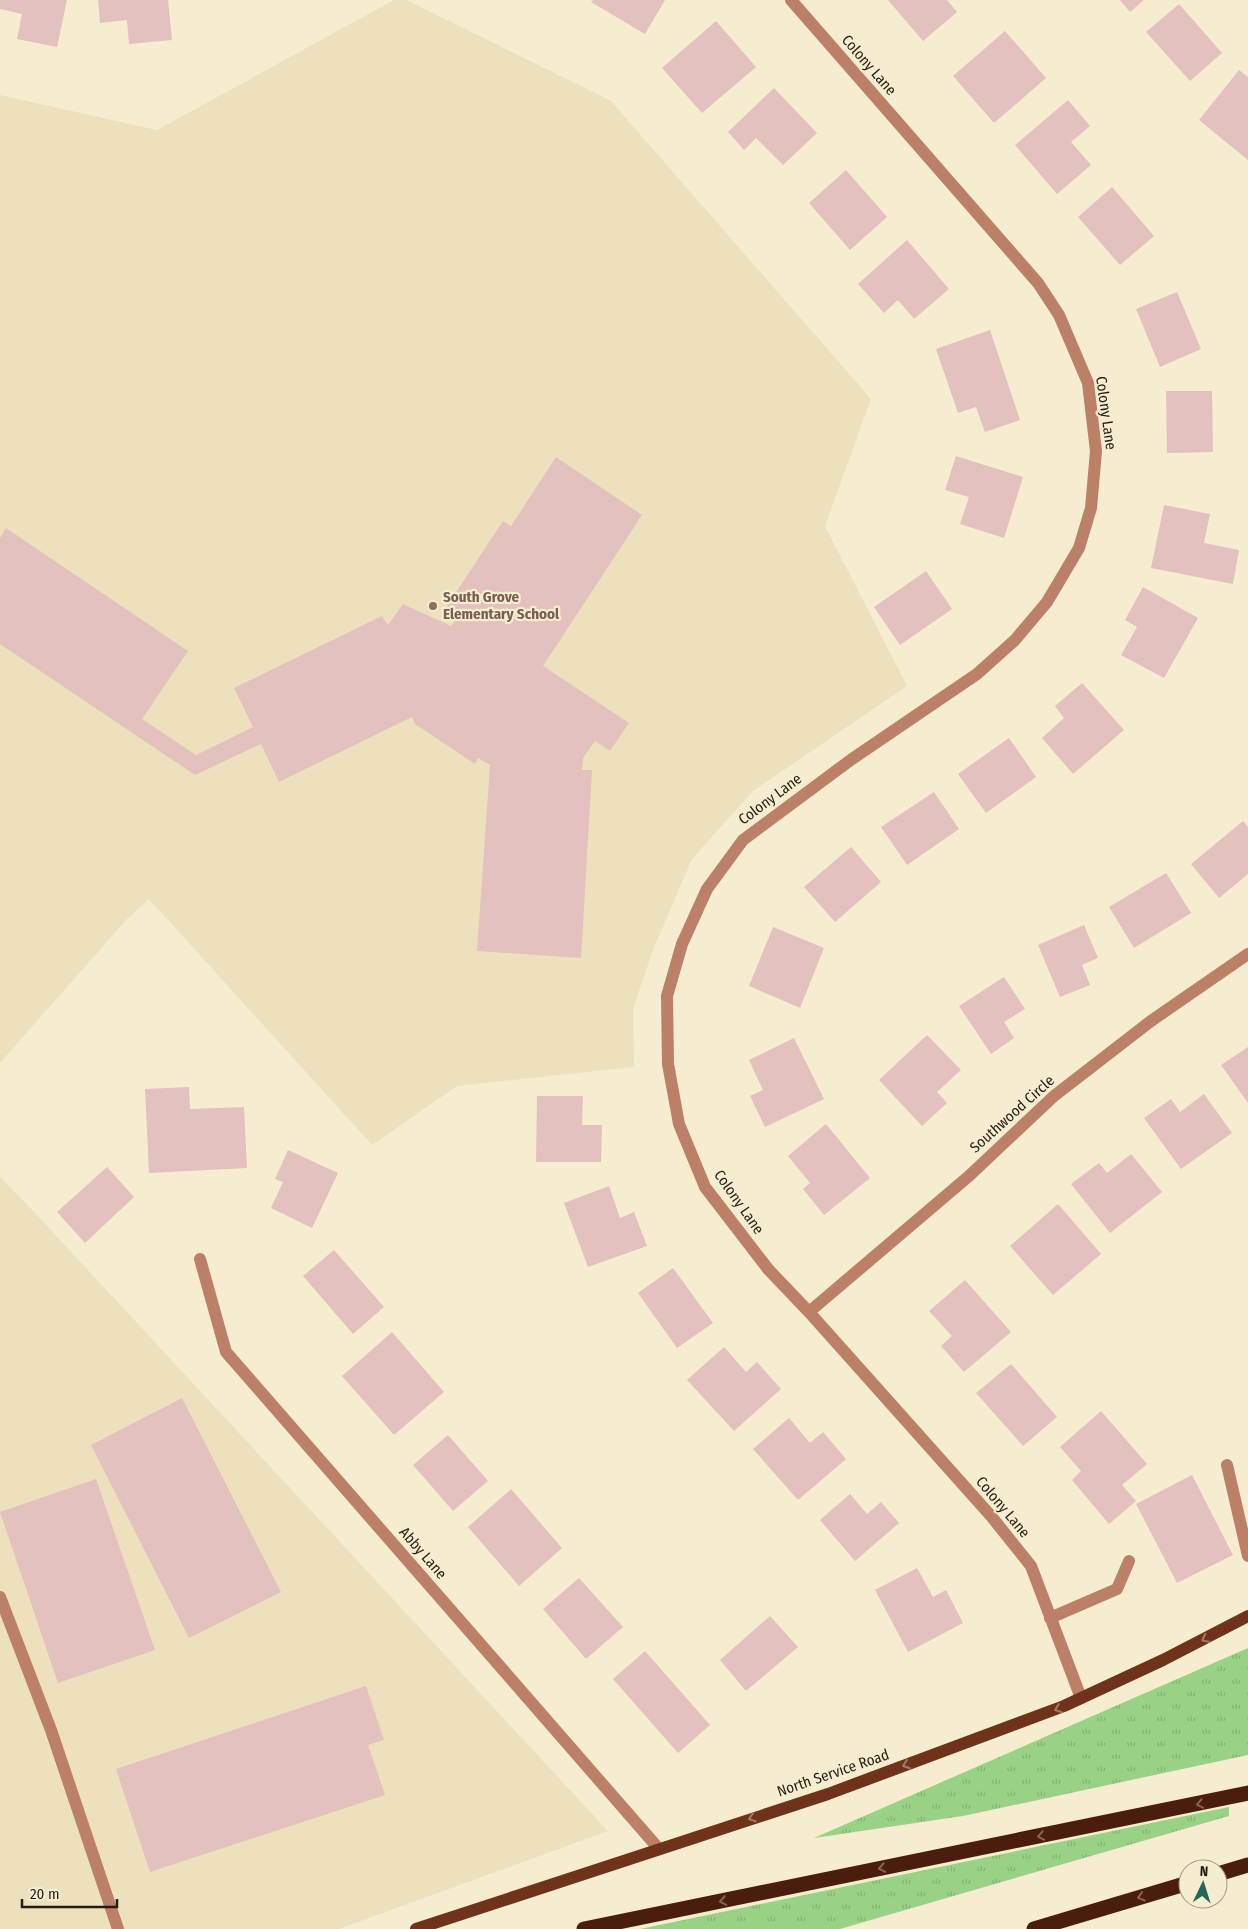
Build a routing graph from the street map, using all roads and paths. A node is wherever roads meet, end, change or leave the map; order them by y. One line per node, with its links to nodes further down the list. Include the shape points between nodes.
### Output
1 (791, 0): 4 (street, Colony Lane, via 1038,283 1059,315 1088,382 1096,451 1091,508 1079,548 1047,602 1016,640 977,674 852,759 743,840 707,890 682,944 667,996 668,1064 679,1124 704,1187 768,1269)
2 (1248, 954): 4 (street, Southwood Circle, via 1151,1021 1054,1096 969,1176)
3 (200, 1259): 13 (street, Abby Lane, via 226,1352)
4 (809, 1312): 10 (street, Colony Lane, via 991,1516 1031,1566)
5 (1227, 1465): 6 (street)
6 (1248, 1556)
7 (1129, 1561): 10 (street, via 1117,1588)
8 (0, 1597): 17 (street, via 52,1730)
9 (1248, 1616): 11 (main road, North Service Road, one-way to 11)
10 (1050, 1618): 11 (street, Colony Lane)
11 (1081, 1698): 13 (main road, North Service Road, one-way to 13, via 828,1794)
12 (1248, 1793): 19 (highway, one-way to 19)
13 (659, 1849): 18 (main road, North Service Road)
14 (1248, 1865): 15 (highway)
15 (1228, 1871)
16 (1178, 1886): 20 (highway, one-way to 20)
17 (118, 1929)
18 (416, 1929)
19 (584, 1929)
20 (1034, 1929)

